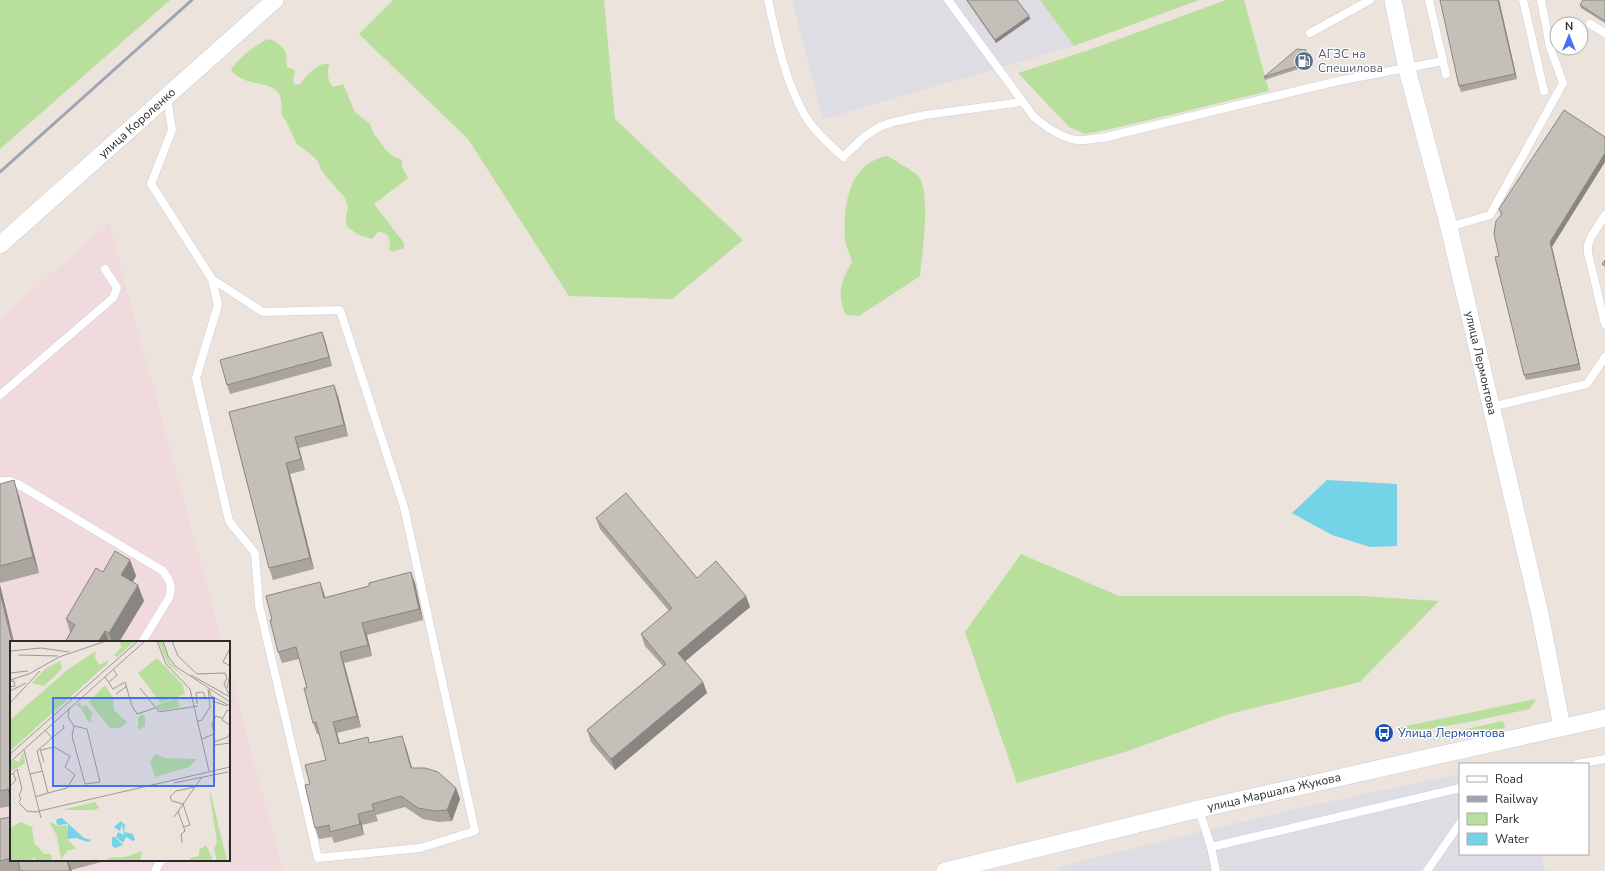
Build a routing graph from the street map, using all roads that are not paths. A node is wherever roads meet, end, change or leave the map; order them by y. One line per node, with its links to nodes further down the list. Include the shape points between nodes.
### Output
1 (275, 0): 16 (street, улица Короленко)
2 (768, 0): 17 (lane, via 781,58 799,103 823,138 843,157 864,137 893,122 925,115)
3 (948, 0): 17 (lane)
4 (1370, 0): 10 (lane)
5 (1393, 0): 13 (street, улица Лермонтова)
6 (1429, 0): 12 (lane)
7 (1524, 0): 15 (lane)
8 (1541, 0): 19 (lane, via 1550,47 1563,84 1490,215)
9 (1590, 24): 11 (lane)
10 (1310, 33)
11 (1605, 33)
12 (1443, 61): 13 (lane); 14 (lane)
13 (1407, 69): 17 (lane, via 1338,81 1102,138 1078,140 1060,135 1034,117); 19 (street, улица Лермонтова)
14 (1446, 74)
15 (1544, 91)
16 (167, 96): 20 (street, улица Короленко); 22 (lane, via 172,130 151,184)
17 (1022, 102)
18 (1605, 214): 23 (lane, via 1588,245)
19 (1449, 227): 26 (street, улица Лермонтова)
20 (0, 245)
21 (106, 269): 25 (lane, via 117,288 113,298)
22 (212, 279): 22 (lane, via 218,305 196,378 229,521 255,553 259,605 318,858 420,848 475,831 404,507 340,310 263,312)
23 (1605, 324)
24 (1605, 357): 26 (lane, via 1587,384)
25 (0, 395)
26 (1491, 407): 30 (street, улица Лермонтова, via 1540,614)
27 (0, 482): 28 (lane, via 10,481 18,484 163,571 172,591)
28 (143, 641)
29 (1605, 718): 30 (street, улица Маршала Жукова)
30 (1562, 727): 34 (street, улица Маршала Жукова)
31 (1605, 759): 32 (lane)
32 (1583, 763)
33 (1459, 788): 36 (lane)
34 (1200, 809): 36 (lane); 39 (street, улица Маршала Жукова)
35 (1459, 824): 41 (lane)
36 (1211, 847): 40 (lane)
37 (160, 861): 38 (lane)
38 (155, 871)
39 (945, 871)
40 (1216, 871)
41 (1427, 871)

